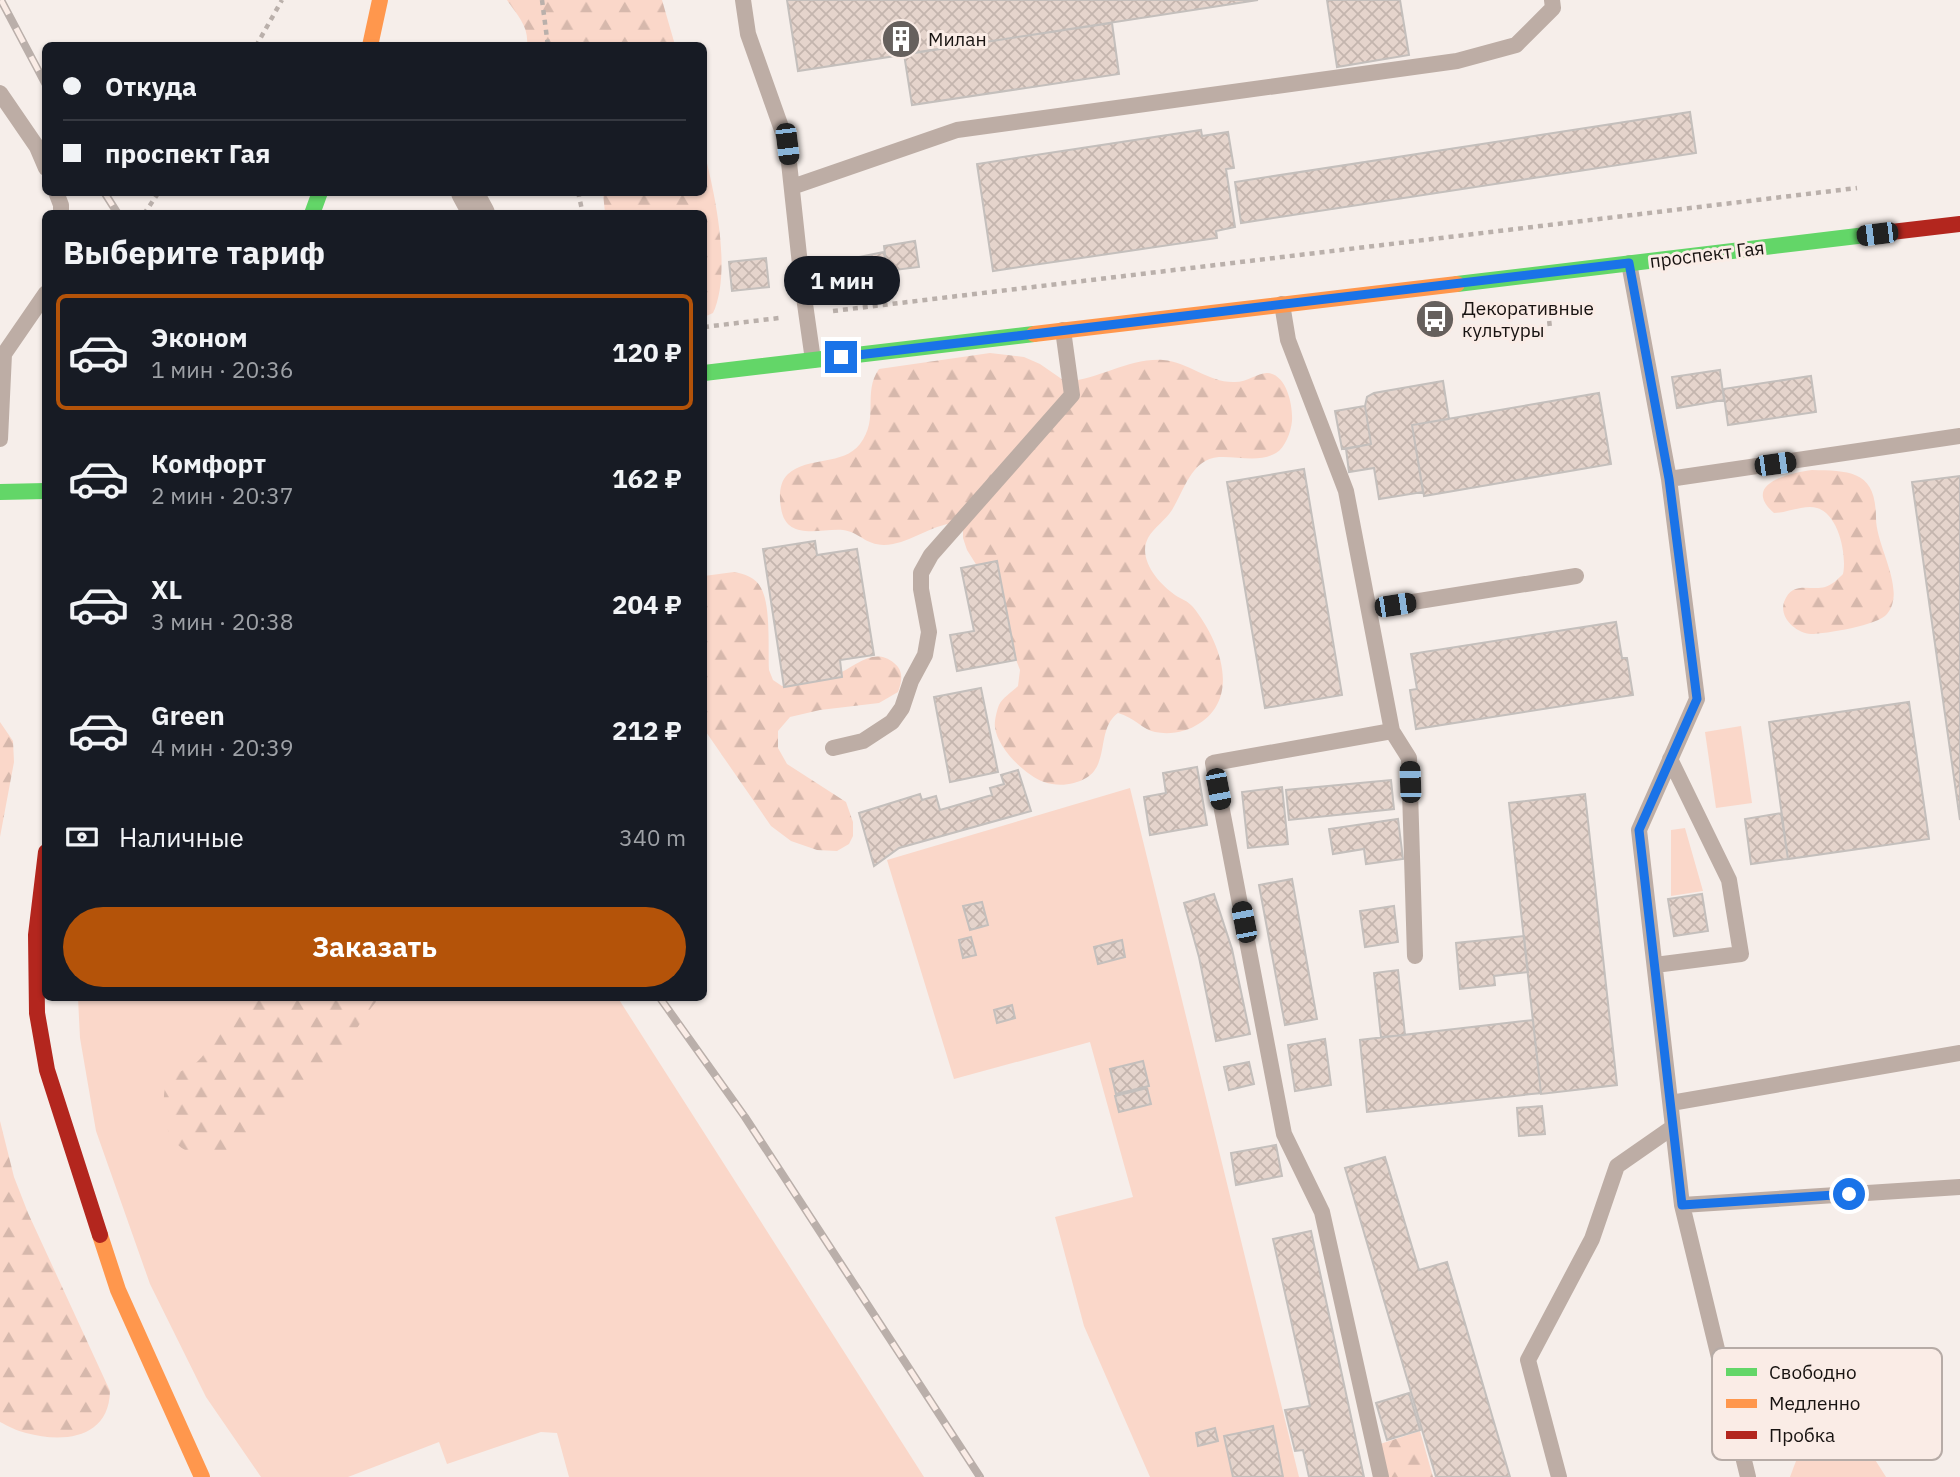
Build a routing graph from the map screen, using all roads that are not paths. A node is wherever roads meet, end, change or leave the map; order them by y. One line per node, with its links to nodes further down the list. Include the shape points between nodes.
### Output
1 (380, 0): 4 (street)
2 (743, 0): 7 (lane, via 748,34 787,144)
3 (1552, 0): 7 (lane, via 1553,8 1516,45 1457,61 957,130)
4 (371, 42)
5 (0, 93): 6 (lane)
6 (42, 159)
7 (792, 187): 14 (lane)
8 (1960, 224): 9 (street, проспект Гая)
9 (1629, 263): 11 (street, проспект Гая); 18 (lane)
10 (42, 299): 13 (lane)
11 (1282, 304): 12 (street, проспект Гая); 22 (lane, via 1288,340 1346,491)
12 (1063, 330): 14 (street, проспект Гая); 24 (lane, via 1072,395 921,572 929,632 925,655 902,708 892,722 863,741)
13 (2, 355): 17 (lane)
14 (813, 360): 15 (street, проспект Гая)
15 (707, 373)
16 (1960, 436): 18 (lane)
17 (0, 439)
18 (1669, 479): 25 (lane, via 1697,699)
19 (42, 491): 20 (street)
20 (0, 492)
21 (1576, 576): 22 (lane)
22 (1369, 609): 23 (lane)
23 (1392, 731): 27 (lane, via 1409,758); 36 (lane, via 1213,763 1284,1134 1322,1212)
24 (834, 748)
25 (1670, 759): 28 (lane, via 1639,830); 28 (lane, via 1729,880 1741,954)
26 (42, 885): 35 (street, via 36,935 37,1013 47,1070 118,1290)
27 (1415, 956)
28 (1655, 965): 30 (lane)
29 (1960, 1053): 30 (lane)
30 (1671, 1103): 31 (lane)
31 (1673, 1126): 33 (lane); 37 (lane, via 1617,1166 1591,1240 1528,1360)
32 (1960, 1186): 33 (lane)
33 (1682, 1205): 34 (lane)
34 (1717, 1348)
35 (202, 1477)
36 (1381, 1477)
37 (1559, 1477)

